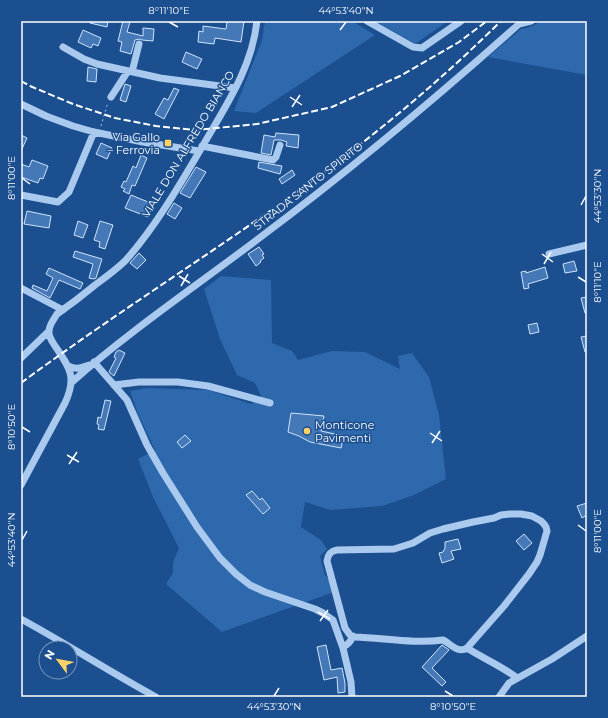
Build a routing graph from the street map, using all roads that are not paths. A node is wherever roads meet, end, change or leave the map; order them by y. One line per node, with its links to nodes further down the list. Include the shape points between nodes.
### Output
1 (257, 21): 9 (street, VIALE DON ALFREDO BIANCO, via 250,55)
2 (367, 21): 3 (street, via 413,47 422,48)
3 (461, 21)
4 (531, 21): 5 (street, STRADA SANTO SPIRITO)
5 (518, 22): 22 (street, STRADA SANTO SPIRITO, via 456,80 347,170)
6 (139, 44): 8 (street)
7 (63, 47): 8 (street, via 97,64)
8 (130, 71): 9 (street, via 182,82); 10 (street)
9 (235, 88): 14 (street, VIALE DON ALFREDO BIANCO)
10 (109, 100)
11 (21, 104): 12 (street, via 72,126)
12 (94, 132): 14 (street, via 143,142); 15 (street, via 69,192 58,202)
13 (280, 145): 14 (street, via 273,160)
14 (201, 149): 19 (street, VIALE DON ALFREDO BIANCO, via 167,206 140,243 119,266)
15 (21, 195)
16 (587, 245): 17 (street)
17 (549, 254)
18 (21, 288): 19 (street)
19 (63, 310): 20 (street, VIALE DON ALFREDO BIANCO, via 57,314)
20 (49, 331): 21 (street, VIALE DON ALFREDO BIANCO); 23 (street, via 50,338)
21 (21, 358)
22 (94, 362): 23 (street, STRADA SANTO SPIRITO, via 76,369); 24 (street, STRADA SANTO SPIRITO); 25 (street)
23 (68, 366): 24 (street)
24 (71, 384): 27 (street, via 65,403)
25 (114, 385): 26 (street, via 178,382 208,386); 31 (street, via 127,400 147,445 172,487 220,558 250,585 315,609 333,620)
26 (270, 403)
27 (21, 485)
28 (21, 619): 34 (street)
29 (353, 636): 31 (street); 32 (street, via 420,641 443,640 459,650); 32 (street, via 348,634 345,628 327,562 331,552 394,549 413,543 430,533 501,515 521,514 537,518 544,524 547,532 537,562 504,606)
30 (587, 636): 33 (street)
31 (343, 647): 35 (street)
32 (467, 648): 33 (street)
33 (517, 678): 36 (street, via 509,683)
34 (156, 697)
35 (352, 697)
36 (499, 697)

